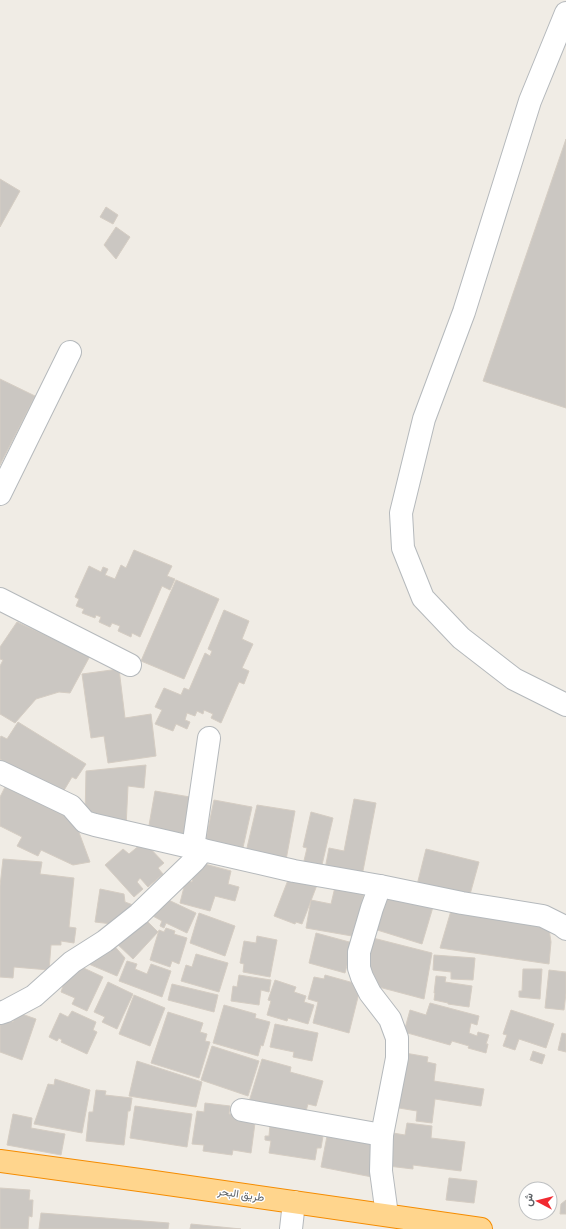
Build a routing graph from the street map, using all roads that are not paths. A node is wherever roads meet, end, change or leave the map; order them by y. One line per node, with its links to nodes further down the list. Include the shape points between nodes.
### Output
1 (566, 13): 6 (street, via 530,101 464,312 424,419 401,513 403,548 423,598 461,638 514,679)
2 (70, 352): 3 (street)
3 (0, 494)
4 (0, 599): 5 (street)
5 (130, 665)
6 (566, 705)
7 (209, 738): 9 (street)
8 (0, 772): 9 (street, via 71,806 86,822)
9 (198, 849): 10 (street, via 294,871); 12 (street, via 195,860 139,914 105,941 72,962 34,996)
10 (380, 886): 11 (street, via 543,916); 14 (street, via 359,952 359,968 370,993 390,1019 397,1038 396,1058)
11 (566, 929)
12 (0, 1013)
13 (242, 1110): 14 (street)
14 (382, 1136): 17 (street, via 381,1172)
15 (0, 1161): 16 (highway, طريق البحر)
16 (294, 1202): 17 (highway, طريق البحر); 19 (street)
17 (387, 1215): 18 (highway, طريق البحر)
18 (446, 1227): 20 (highway, طريق البحر)
19 (291, 1229)
20 (481, 1229)

